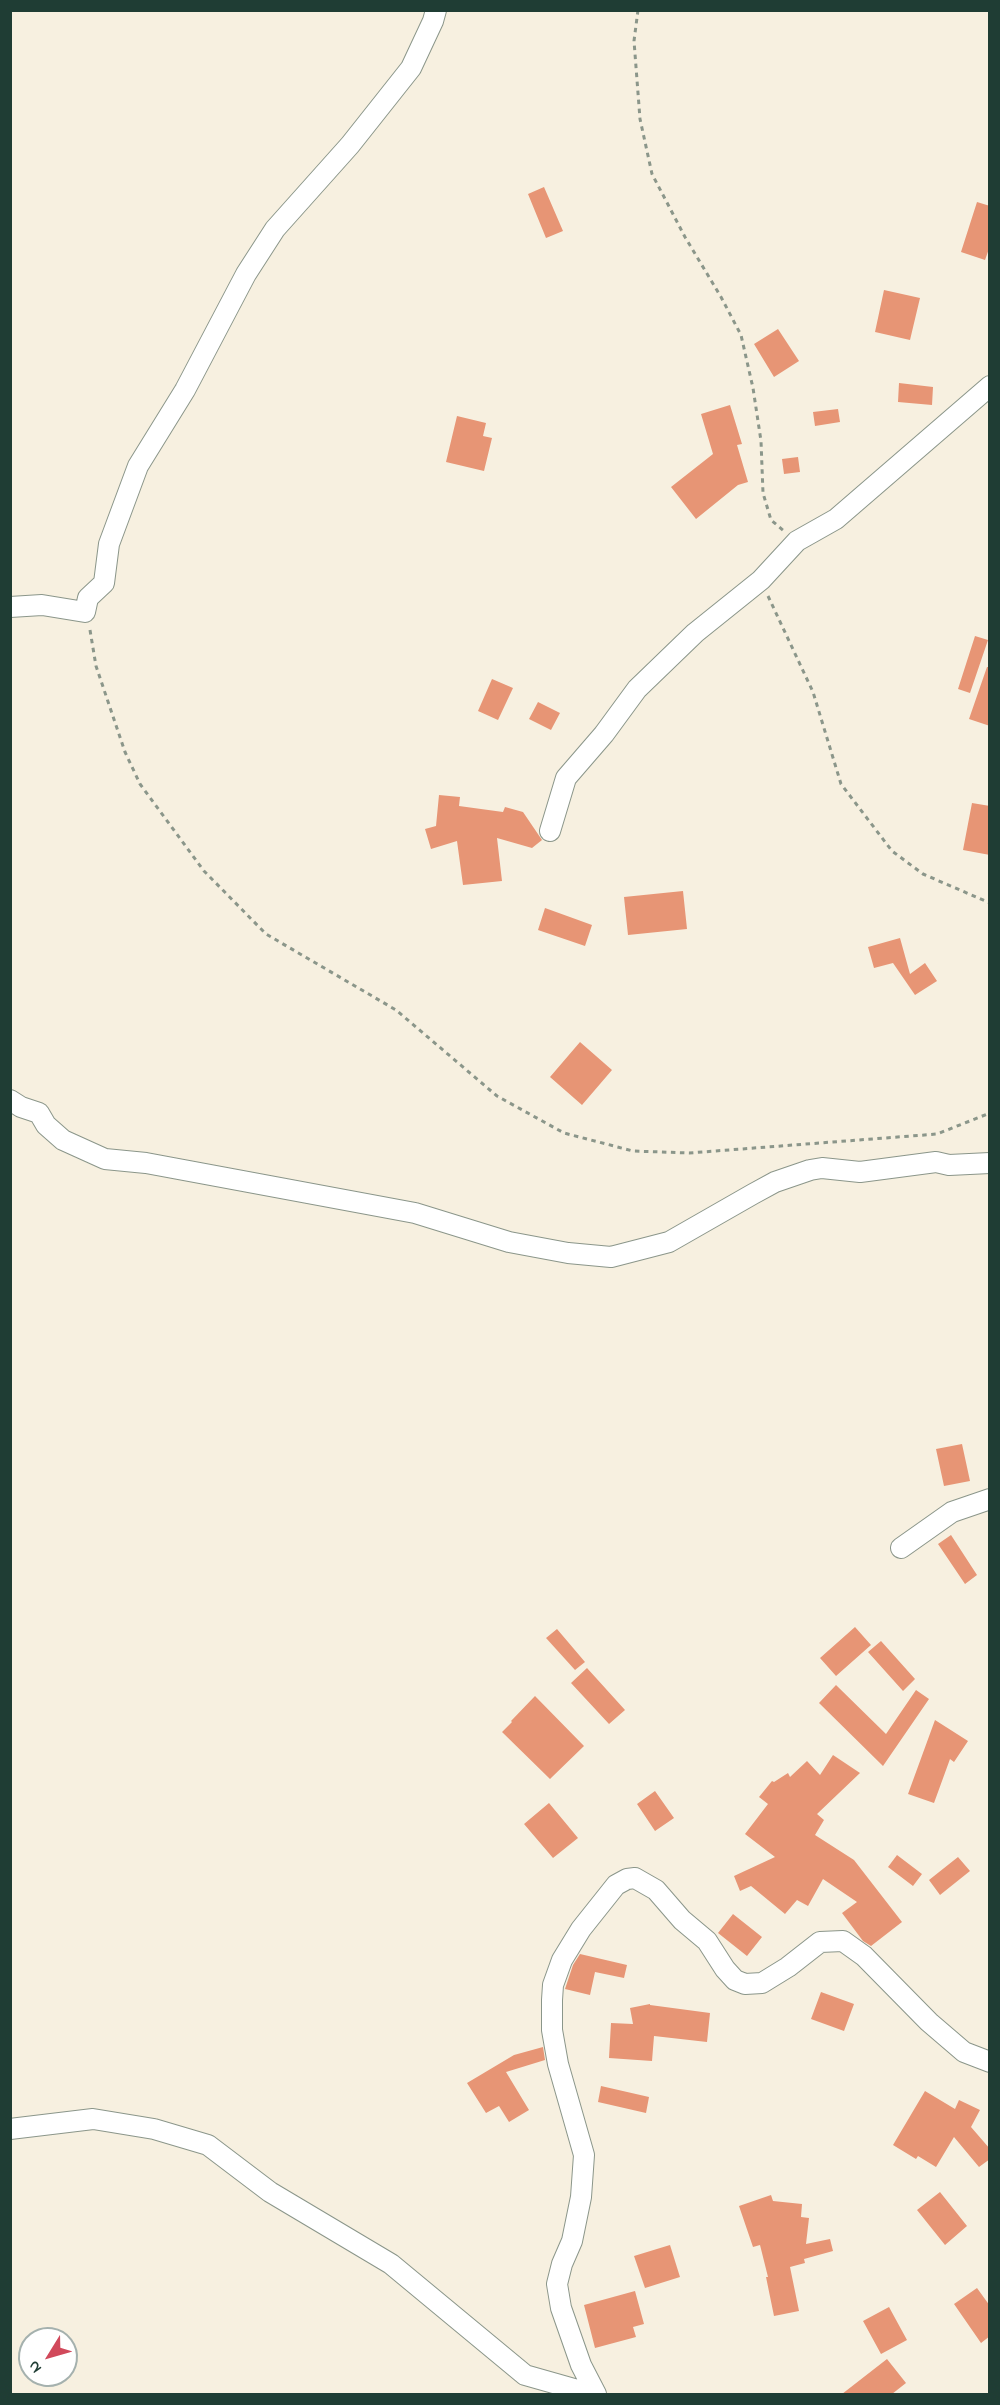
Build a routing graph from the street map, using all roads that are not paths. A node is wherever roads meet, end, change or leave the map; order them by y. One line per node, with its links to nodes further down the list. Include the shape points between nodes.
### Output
1 (436, 10): 3 (street, via 411,68 350,145 275,229 246,274 185,390 138,466 109,544 104,583 88,598 85,612 42,605)
2 (986, 396): 4 (street, via 836,519 797,541 761,580 695,633 636,689 567,778)
3 (10, 607)
4 (550, 831)
5 (10, 1100): 6 (street, via 39,1113 63,1140 105,1159 146,1163 415,1213 509,1242 611,1257 669,1242 775,1182 810,1170 860,1172 936,1162)
6 (990, 1163)
7 (990, 1499): 8 (street, via 952,1512)
8 (901, 1548)
9 (990, 2062): 11 (street, via 964,2052 864,1956 843,1941 820,1942 762,1983 745,1984 730,1975 707,1941 656,1890 635,1878 616,1886 562,1960 552,2000 558,2064 584,2155 572,2241 557,2284 561,2308)
10 (10, 2129): 11 (street, via 93,2119 154,2129 208,2145 270,2192 391,2264 525,2374)
11 (594, 2394)

